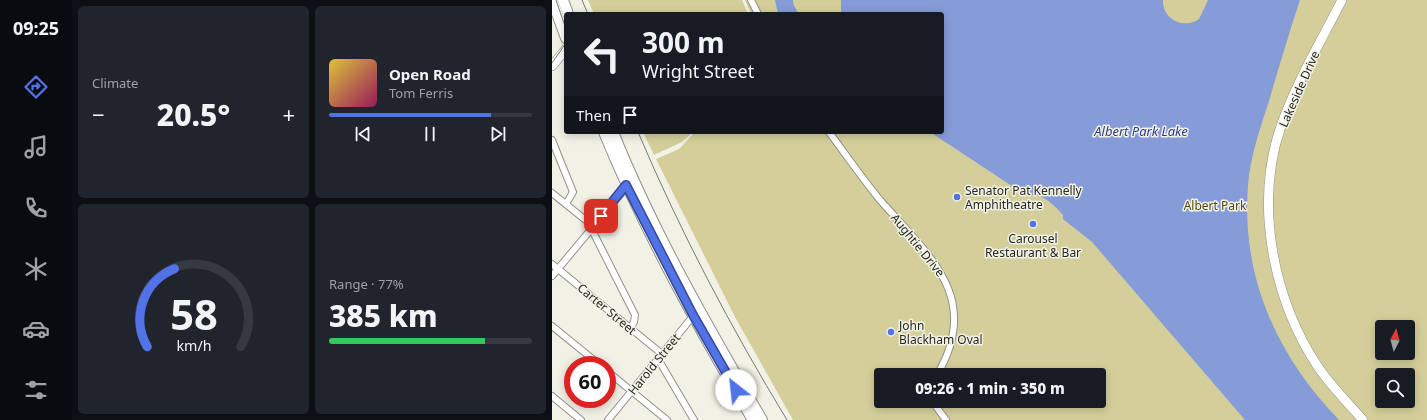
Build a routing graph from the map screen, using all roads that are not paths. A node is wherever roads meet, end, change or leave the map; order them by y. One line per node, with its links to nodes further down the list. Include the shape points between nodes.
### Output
1 (552, 0): 7 (main road)
2 (563, 0): 5 (main road)
3 (752, 0): 6 (street)
4 (1342, 0): 38 (street, Lakeside Drive, via 1298,84 1281,127 1271,174 1270,214 1278,277 1294,322 1318,367)
5 (567, 12)
6 (757, 12)
7 (564, 33)
8 (564, 51): 9 (street)
9 (552, 66)
10 (605, 134): 14 (main road)
11 (614, 134): 14 (main road)
12 (831, 134): 26 (street, Aughtie Drive, via 877,195 935,263 947,284 953,303 952,333 948,352)
13 (552, 140): 16 (street, via 573,192)
14 (630, 183): 17 (street); 21 (main road)
15 (552, 193): 16 (street)
16 (566, 204): 17 (street)
17 (592, 227): 19 (street); 23 (street, via 634,315)
18 (552, 264): 19 (street, Carter Street)
19 (558, 269): 20 (street); 23 (street, Carter Street)
20 (552, 276)
21 (696, 312): 25 (street, Harold Street); 35 (main road); 36 (main road)
22 (552, 326): 24 (street)
23 (630, 329): 25 (street, Carter Street)
24 (589, 356)
25 (660, 356): 28 (street, Harold Street); 34 (street)
26 (940, 368)
27 (616, 378): 28 (street)
28 (632, 391): 32 (street, Harold Street); 33 (street)
29 (552, 396): 31 (street)
30 (937, 408): 37 (street)
31 (581, 420)
32 (608, 420)
33 (667, 420)
34 (694, 420)
35 (753, 420)
36 (762, 420)
37 (946, 420)
38 (1363, 420)

